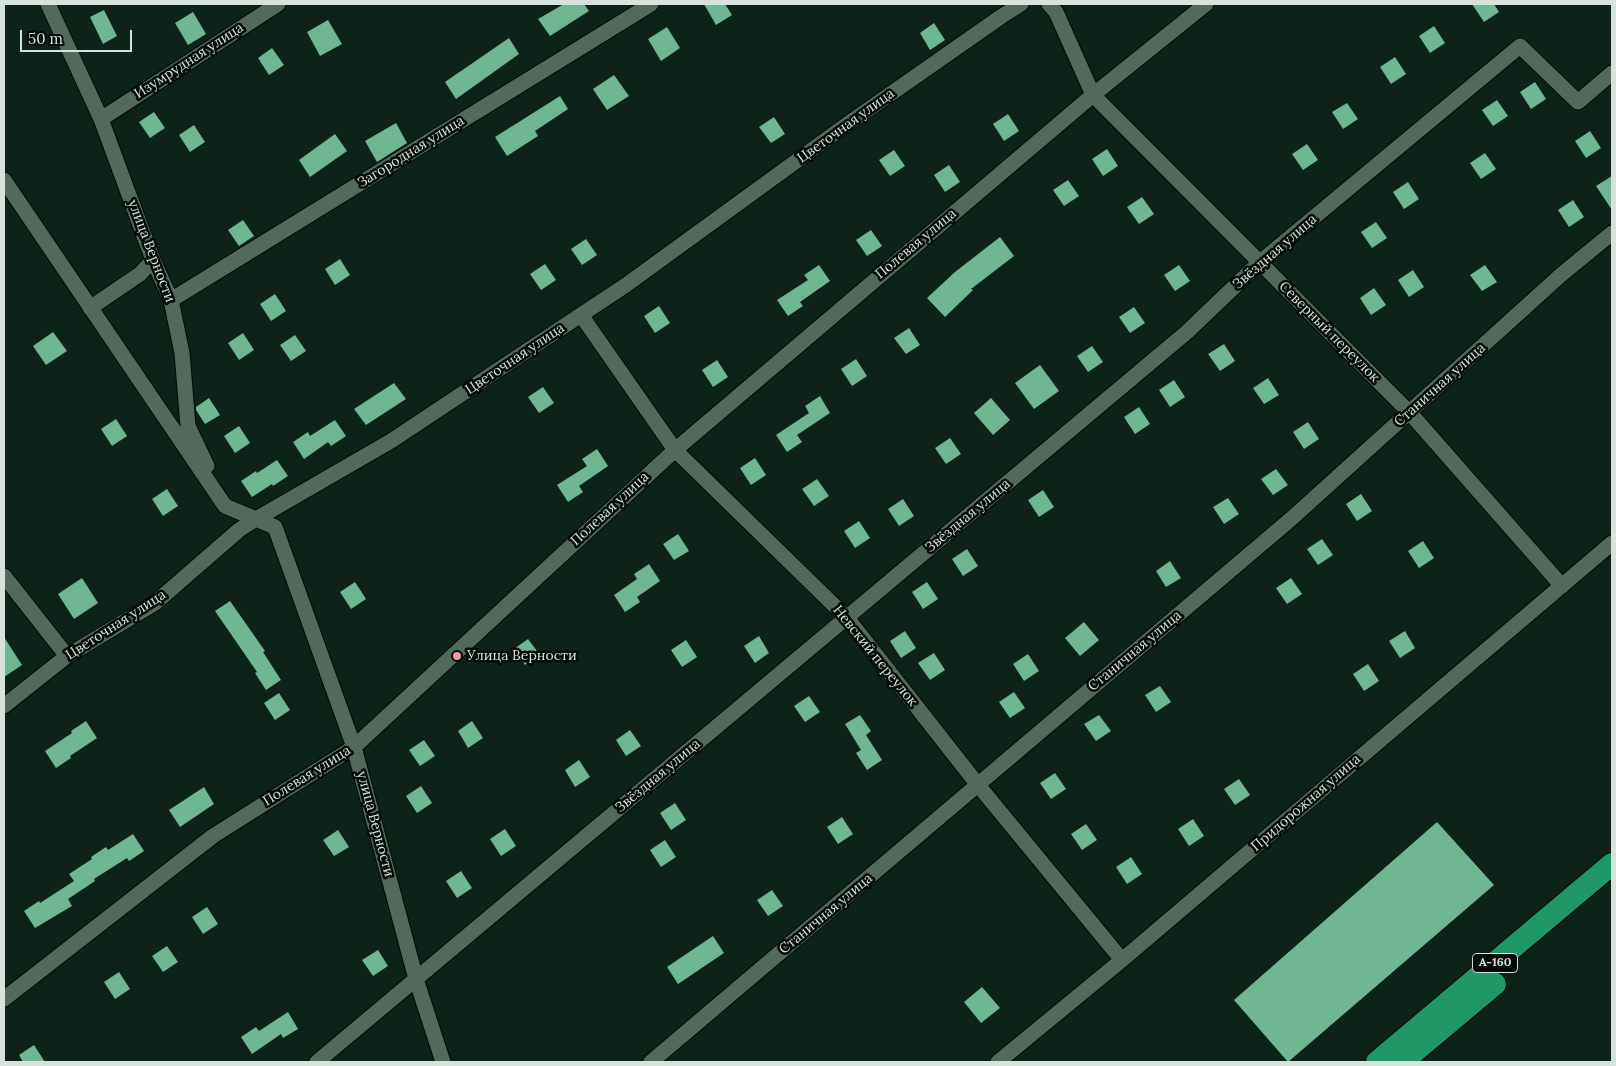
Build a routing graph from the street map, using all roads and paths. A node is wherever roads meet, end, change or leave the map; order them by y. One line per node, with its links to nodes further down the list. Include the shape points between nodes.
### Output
1 (48, 4): 9 (street, улица Верности)
2 (278, 4): 9 (street, Изумрудная улица)
3 (650, 4): 14 (street, Загородная улица)
4 (1021, 4): 16 (street, Цветочная улица)
5 (1049, 4): 8 (street, Северный переулок, via 1056,12)
6 (1206, 4): 8 (street, Полевая улица)
7 (1612, 73): 13 (street, Звёздная улица, via 1578,102 1520,46)
8 (1092, 95): 13 (street, Северный переулок); 18 (street, Полевая улица)
9 (101, 119): 12 (street, улица Верности)
10 (4, 180): 15 (street)
11 (1612, 233): 17 (street, Станичная улица, via 1562,274)
12 (153, 260): 14 (street, улица Верности); 15 (street, via 140,274)
13 (1259, 263): 17 (street, Северный переулок); 24 (street, Звёздная улица, via 1187,332)
14 (171, 300): 19 (street, улица Верности, via 182,353 188,426)
15 (90, 308): 19 (street)
16 (581, 315): 18 (street, Невский переулок); 20 (street, Цветочная улица, via 391,441)
17 (1410, 413): 23 (street, Северный переулок); 28 (street, Станичная улица)
18 (675, 450): 24 (street, Невский переулок); 27 (street, Полевая улица)
19 (225, 506): 20 (street, улица Верности)
20 (256, 519): 25 (street, Цветочная улица, via 155,602); 27 (street, улица Верности, via 275,527)
21 (1612, 543): 23 (street, Придорожная улица)
22 (4, 576): 25 (street)
23 (1562, 586): 31 (street, Придорожная улица)
24 (847, 618): 28 (street, Невский переулок); 32 (street, Звёздная улица)
25 (67, 656): 26 (street, Цветочная улица)
26 (4, 706)
27 (354, 747): 32 (street, улица Верности); 33 (street, Полевая улица, via 213,836)
28 (978, 785): 31 (street, Невский переулок); 36 (street, Станичная улица)
29 (1612, 864): 38 (highway, А-160)
30 (1612, 884): 39 (highway, А-160)
31 (1122, 960): 37 (street, Придорожная улица)
32 (416, 979): 34 (street, Звёздная улица); 35 (street, улица Верности)
33 (4, 999)
34 (317, 1062)
35 (443, 1062)
36 (652, 1062)
37 (998, 1062)
38 (1377, 1062)
39 (1402, 1062)

